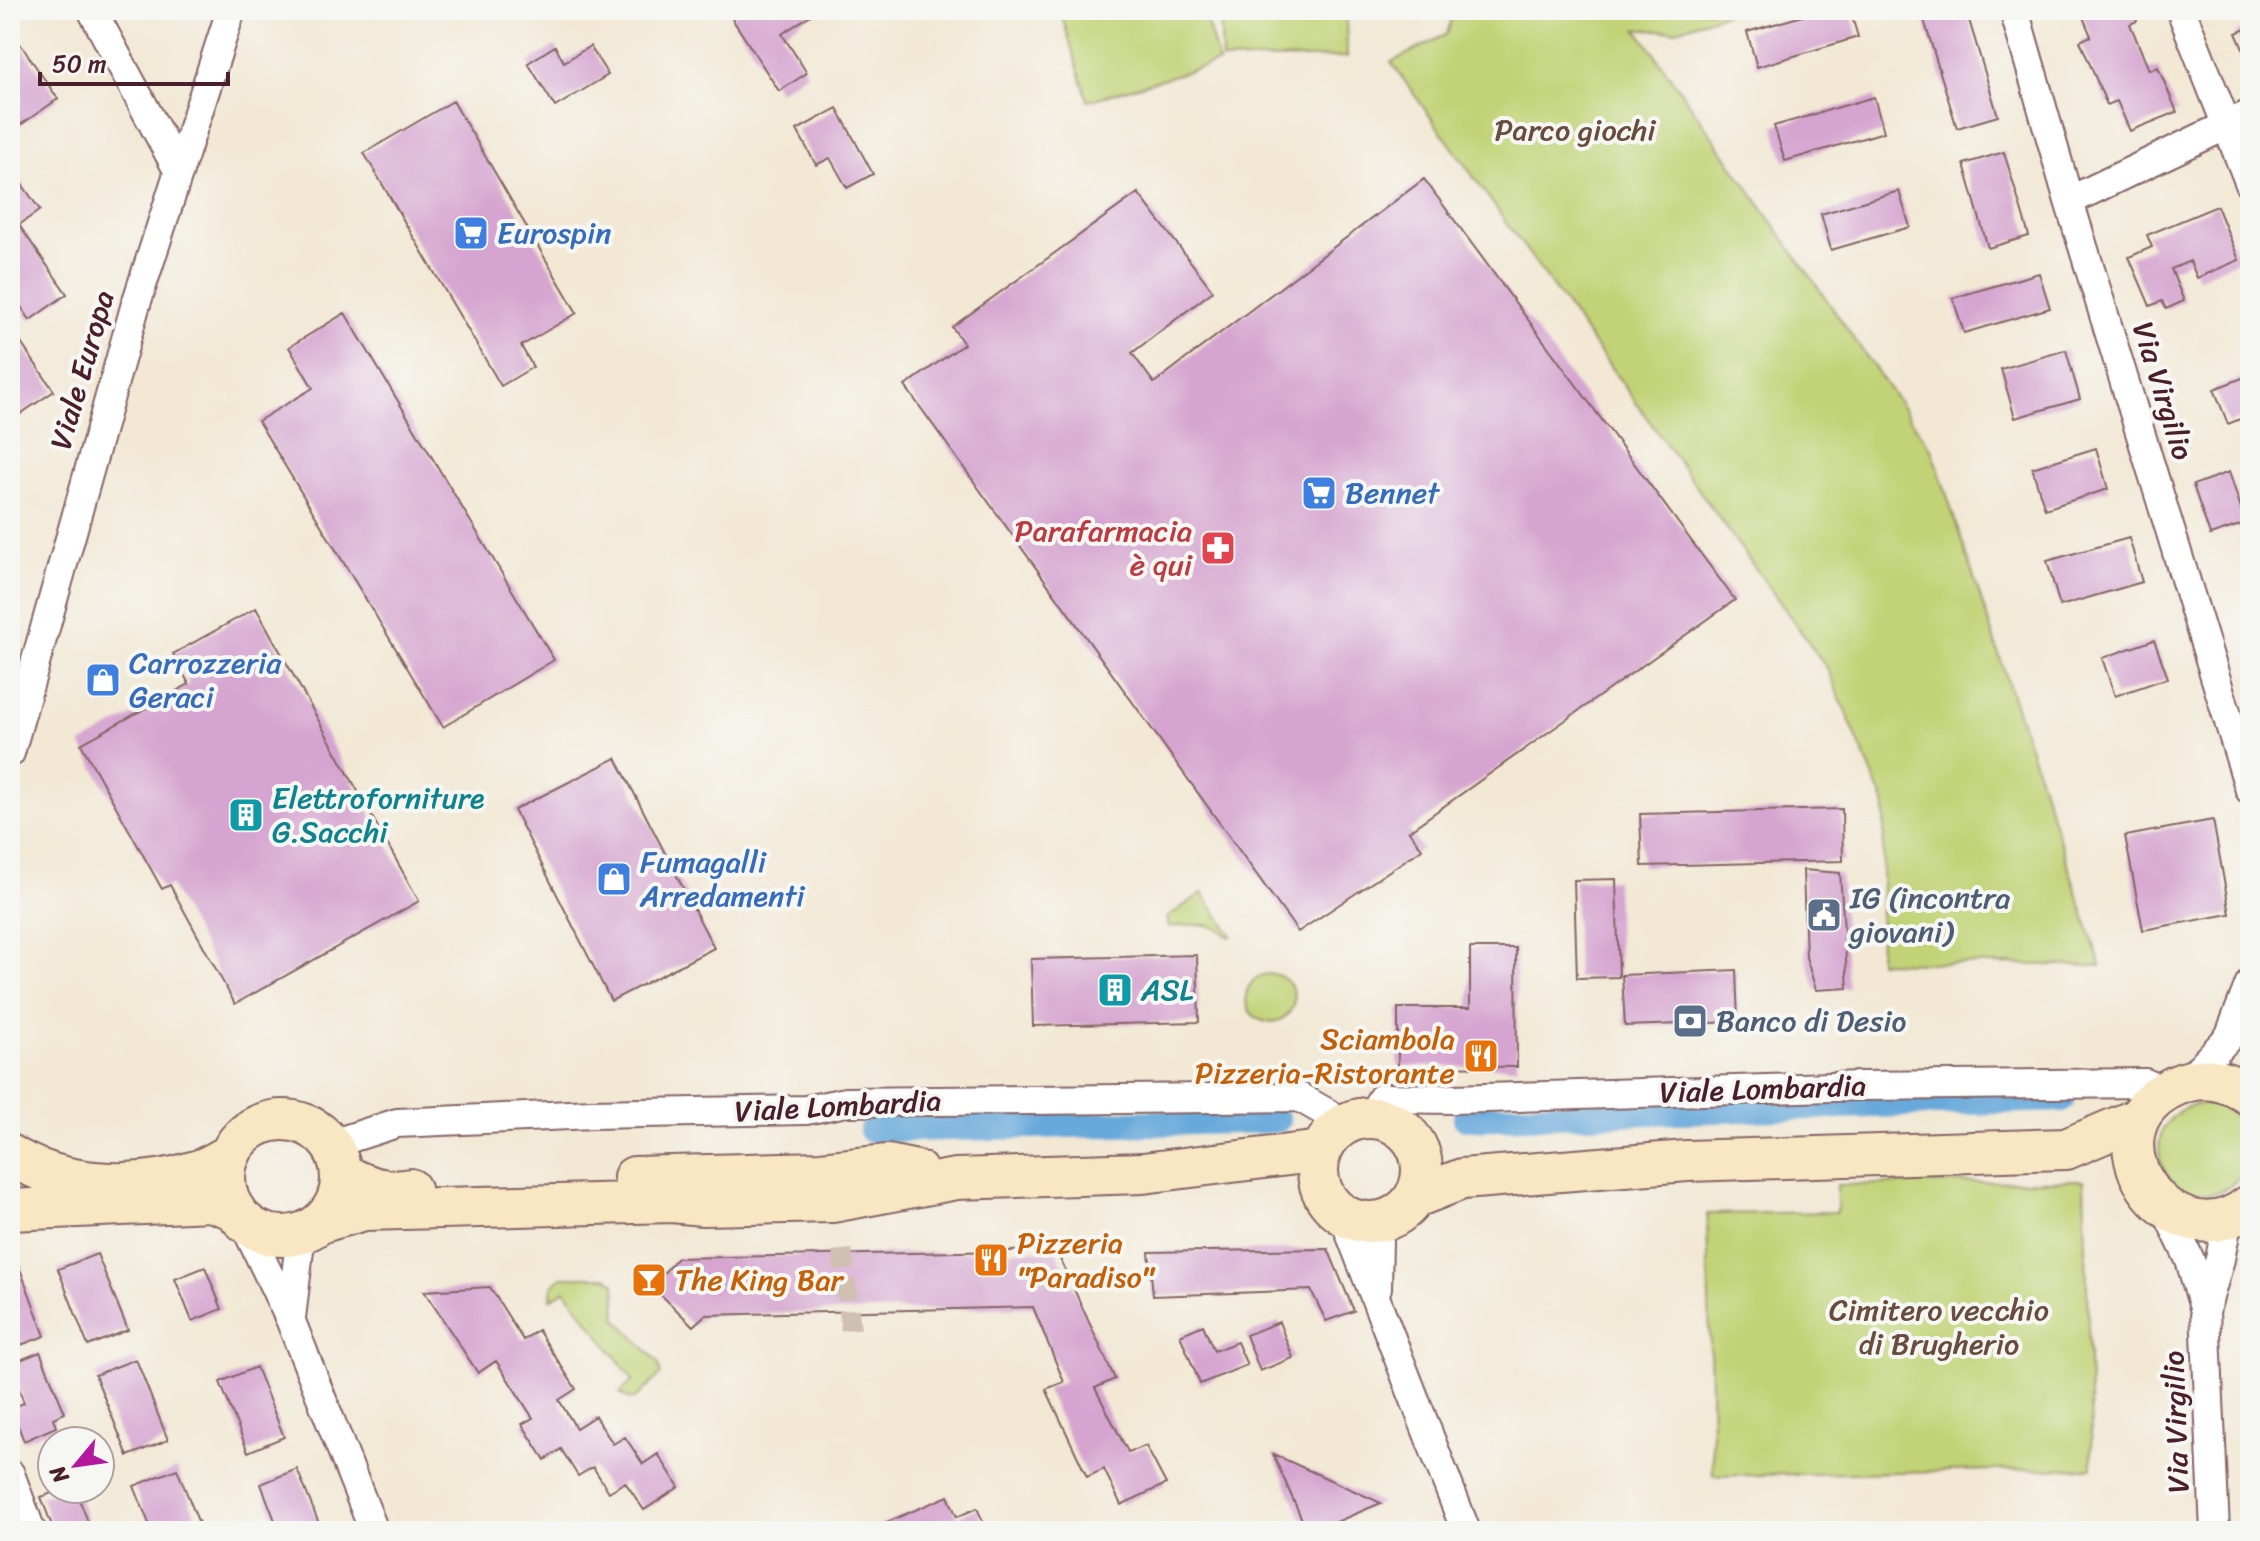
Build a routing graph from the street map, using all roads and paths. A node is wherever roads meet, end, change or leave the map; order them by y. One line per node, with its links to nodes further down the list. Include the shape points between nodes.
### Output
1 (92, 10): 6 (street)
2 (231, 10): 6 (street, Viale Europa)
3 (2014, 10): 8 (street, Via Virgilio)
4 (2181, 10): 5 (street)
5 (2238, 119): 7 (street); 8 (street)
6 (179, 172): 9 (street, Viale Europa, via 135,307)
7 (2250, 184)
8 (2069, 201): 10 (street, Via Virgilio)
9 (10, 753)
10 (2250, 790)
11 (2250, 983): 13 (street, via 2229,1037)
12 (2250, 1095): 13 (main road, via 2211,1079)
13 (2163, 1097): 15 (main road); 19 (street, Viale Lombardia, via 2145,1083 1382,1098); 23 (main road, via 2132,1139 2134,1157)
14 (325, 1137): 18 (main road, via 307,1124 284,1119 262,1123 242,1136); 19 (street, Viale Lombardia, via 341,1141 397,1123 806,1110 846,1102 1299,1097); 21 (main road)
15 (2066, 1149): 20 (main road); 23 (main road, via 2118,1166)
16 (1420, 1151): 19 (main road, via 1412,1137 1386,1120); 20 (main road); 24 (main road, via 1423,1174)
17 (10, 1155): 18 (main road, via 65,1178 113,1182 199,1171)
18 (230, 1155): 27 (main road, via 226,1183)
19 (1340, 1158): 22 (main road, Viale Lombardia, via 1143,1173); 28 (main road, via 1368,1223); 30 (street)
20 (1687, 1161): 24 (main road, via 1462,1179)
21 (342, 1174): 22 (main road, Viale Lombardia, via 366,1186 399,1192 502,1181 821,1172 888,1165); 29 (main road, via 337,1200)
22 (956, 1179): 29 (main road, Viale Lombardia, via 832,1202 364,1210)
23 (2154, 1196): 26 (main road, via 2196,1221); 31 (street, Via Virgilio, via 2190,1260)
24 (1416, 1197): 28 (main road, via 1402,1213)
25 (10, 1210): 27 (main road, via 211,1201)
26 (2239, 1211): 31 (street, Via Virgilio)
27 (238, 1214): 29 (main road, via 259,1231 280,1236); 32 (street)
28 (1382, 1222): 30 (street)
29 (312, 1228): 32 (street)
30 (1376, 1300): 36 (street)
31 (2205, 1311): 37 (street, Via Virgilio)
32 (290, 1319): 35 (street)
33 (10, 1474): 34 (street)
34 (31, 1531)
35 (374, 1531)
36 (1466, 1531)
37 (2215, 1531)

